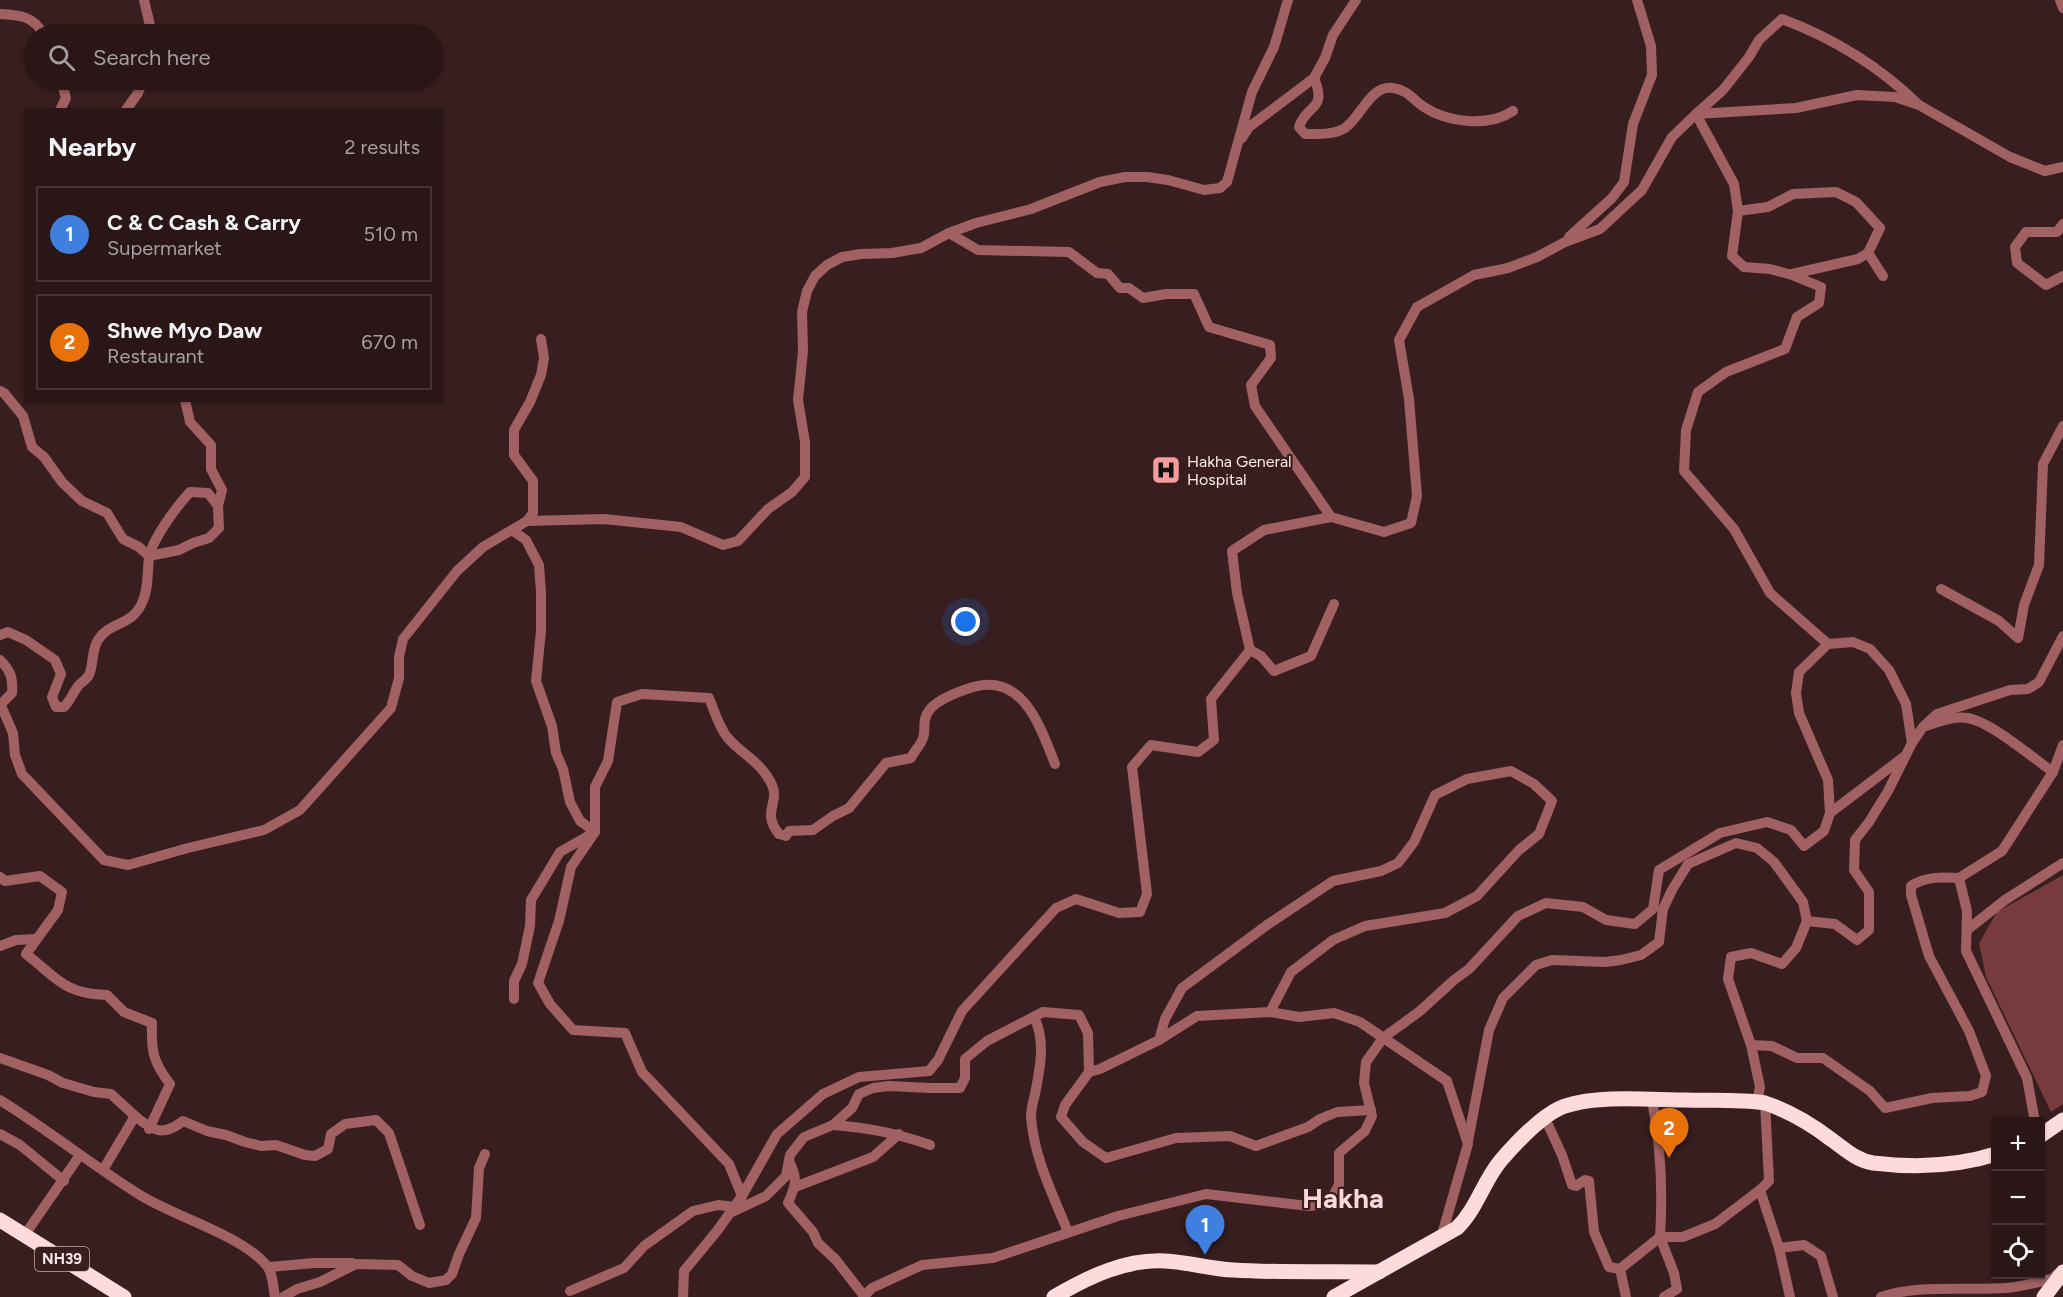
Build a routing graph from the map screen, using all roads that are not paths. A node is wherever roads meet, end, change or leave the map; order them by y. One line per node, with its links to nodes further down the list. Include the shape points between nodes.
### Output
1 (144, 0): 9 (street)
2 (1288, 0): 18 (street, via 1274,47 1252,92)
3 (1356, 0): 10 (street, via 1333,36)
4 (1637, 0): 23 (street, via 1651,46 1652,75 1633,124 1624,182)
5 (2060, 0): 6 (street)
6 (2063, 8)
7 (0, 14): 8 (street, via 27,18)
8 (36, 24)
9 (150, 24)
10 (1314, 78): 16 (street, via 1319,97 1299,127 1305,134 1345,128 1384,88 1410,94 1424,107 1455,120 1485,120); 18 (street, via 1249,127)
11 (64, 90): 14 (street, via 66,98)
12 (139, 90): 15 (street)
13 (1919, 105): 17 (street, via 1895,97 1857,95 1796,108); 17 (street, via 1894,81 1843,48 1782,19 1759,40 1723,90); 19 (street, via 2010,157 2045,171)
14 (61, 108)
15 (127, 108)
16 (1513, 111)
17 (1696, 114): 20 (street, via 1734,184); 23 (street, via 1672,137 1642,190 1600,229)
18 (1238, 143): 22 (street, via 1227,182 1220,188 1204,190 1168,180 1125,177)
19 (2063, 167)
20 (1738, 211): 24 (street, via 1768,207 1793,194 1836,192 1856,202 1880,228); 25 (street, via 1732,256 1744,267)
21 (2063, 224): 27 (street, via 2057,231 2026,232 2015,247 2017,263 2046,285)
22 (949, 233): 33 (street, via 978,250 1069,252 1097,273 1108,274 1120,288 1129,288 1143,298 1194,294 1209,327 1270,345 1271,358 1251,385 1255,406); 34 (street, via 921,248 842,257 814,276 802,312 798,400 806,477 738,541 723,545 681,527 604,519)
23 (1565, 242): 33 (street, via 1509,267 1474,274 1417,307 1399,340 1409,399 1417,496 1411,523 1384,532)
24 (1868, 253): 25 (street, via 1858,259); 26 (street)
25 (1792, 274): 41 (street, via 1821,287 1819,303 1797,317 1785,349 1726,372 1698,392 1686,430 1684,471 1734,529 1770,593)
26 (1883, 276)
27 (2063, 276)
28 (541, 339): 34 (street, via 541,375 514,430 514,455 533,481 533,513)
29 (0, 391): 36 (street, via 24,416 32,447 62,482 82,501 107,513 123,539)
30 (185, 402): 32 (street, via 190,422 211,445 211,469 222,490)
31 (2063, 426): 37 (street, via 2043,464 2039,566 2024,605 2018,638 1999,621)
32 (218, 506): 36 (street, via 219,528 209,538); 36 (street, via 208,493 190,492 169,518)
33 (1331, 517): 42 (street, via 1264,530 1232,550)
34 (527, 521): 35 (street)
35 (512, 530): 44 (street, via 483,547 457,571 403,639 391,708 300,810 264,830 128,865 104,860 22,774 13,733); 52 (street, via 526,540 539,566 541,637 536,681 552,726 570,802 580,821)
36 (149, 556): 39 (street, via 150,572 138,610 98,640 88,676 64,707 56,707 52,697 61,674 55,660 26,640 8,632)
37 (1941, 589)
38 (1334, 604): 42 (street, via 1311,656 1274,670)
39 (0, 635)
40 (2063, 636): 45 (street, via 2039,682 2028,689 2010,690 1937,714)
41 (1828, 644): 46 (street, via 1853,642 1870,649 1890,670 1906,704); 51 (street, via 1799,672 1796,693 1799,713 1828,780)
42 (1250, 650): 91 (street, via 1211,699 1214,740 1198,752 1151,745 1132,767 1147,894 1140,912 1119,913 1076,898 1056,908 962,1011 929,1071 859,1077 823,1094 777,1134)
43 (0, 660): 44 (street, via 13,680 12,693)
44 (0, 706)
45 (1923, 727): 46 (street); 50 (street, via 1969,718 1996,731)
46 (1912, 743): 48 (street)
47 (2063, 745): 50 (street)
48 (1908, 754): 51 (street); 56 (street, via 1855,840 1854,870 1869,892 1869,930 1857,939 1835,924)
49 (1055, 764): 52 (street, via 1022,697 1005,687 983,683 951,695 930,709 924,720 924,738 911,758 886,763 849,808 813,830 789,831 786,836 779,834 770,819 773,787 762,767 726,736 709,698 642,694 617,702 608,761 595,787)
50 (2053, 772): 55 (street, via 2002,851)
51 (1830, 813): 63 (street, via 1824,831 1804,846 1791,830 1767,822 1720,833 1659,870 1653,909 1635,924 1606,920 1583,907 1546,903 1518,916 1469,969)
52 (595, 832): 60 (street, via 561,852 531,900 531,926 514,981); 91 (street, via 571,867 559,921 538,983 573,1030 625,1034 642,1072 729,1164)
53 (2063, 863): 57 (street)
54 (0, 877): 58 (street, via 5,881 40,876 62,892 58,910)
55 (1959, 878): 57 (street); 65 (street, via 1919,880 1911,886 1911,895 1929,956 1970,1031 1986,1076 1982,1092 1885,1108 1870,1091 1823,1058 1797,1058 1772,1046)
56 (1807, 921): 65 (street, via 1796,948 1782,964 1751,953 1731,957 1728,979); 81 (street, via 1803,902 1774,862 1757,848 1736,843 1688,864 1663,909 1659,942 1641,955 1621,960 1552,960 1536,965 1503,998 1490,1030)
57 (1967, 930): 73 (street, via 1966,951 2027,1078)
58 (36, 939): 59 (street); 77 (street, via 26,954 63,986 87,995 107,995 124,1012 152,1023 151,1044 158,1068 170,1084)
59 (0, 946)
60 (514, 999)
61 (1270, 1012): 63 (street, via 1299,1017 1334,1013 1360,1022); 64 (street, via 1197,1016); 64 (street, via 1291,972 1333,939 1365,926 1445,913 1477,896 1539,834 1552,801 1534,784 1511,771 1467,779 1435,795 1414,842 1398,863 1381,871 1334,881 1230,952 1182,988 1165,1019)
62 (1035, 1017): 67 (street, via 1043,1012 1079,1015 1088,1033); 76 (street, via 987,1041 965,1059 965,1078 960,1088 873,1088 860,1094 852,1108); 95 (street, via 1041,1046 1031,1119 1038,1160)
63 (1383, 1038): 71 (street, via 1366,1062 1364,1083); 81 (street, via 1447,1081)
64 (1159, 1040): 67 (street)
65 (1751, 1045): 70 (street)
66 (0, 1058): 72 (street, via 63,1083 111,1094)
67 (1089, 1072): 71 (street, via 1060,1117 1083,1142 1106,1158 1176,1138 1230,1136 1256,1146 1308,1128 1337,1112)
68 (0, 1100): 84 (street)
69 (1652, 1100): 70 (highway); 74 (highway, via 1578,1102); 97 (street, via 1659,1140)
70 (1761, 1103): 85 (highway, via 1798,1118 1864,1161 1933,1167); 90 (street, via 1769,1181)
71 (1371, 1110): 95 (street, via 1365,1131 1340,1152 1340,1185 1328,1204 1308,1206 1206,1194)
72 (135, 1116): 77 (street); 87 (street)
73 (2034, 1117)
74 (1545, 1118): 98 (highway, via 1501,1159 1464,1221); 102 (street, via 1572,1185 1586,1180 1590,1183 1594,1232 1609,1267)
75 (2063, 1120): 78 (highway)
76 (833, 1125): 80 (street); 86 (street, via 804,1137)
77 (150, 1129): 94 (street, via 174,1129 183,1121 245,1142 276,1145 315,1156 328,1149 331,1134 345,1124 376,1120 389,1133)
78 (2045, 1133)
79 (0, 1134): 88 (street)
80 (899, 1134): 82 (street); 89 (street, via 873,1157)
81 (1468, 1144): 98 (street)
82 (930, 1145)
83 (485, 1154): 100 (street, via 479,1168 476,1218 446,1280 429,1283 398,1265)
84 (80, 1155): 87 (street); 88 (street)
85 (1991, 1155)
86 (789, 1161): 89 (street); 92 (street, via 786,1176 766,1196)
87 (103, 1170): 101 (street, via 141,1196 245,1248)
88 (64, 1181): 96 (street)
89 (795, 1187): 106 (street, via 788,1203)
90 (1760, 1190): 97 (street, via 1715,1224 1683,1237); 99 (street)
91 (742, 1196): 92 (street)
92 (732, 1210): 105 (street, via 718,1205 693,1211 644,1246 624,1268); 110 (street, via 684,1271)
93 (0, 1220): 96 (highway, NH39)
94 (420, 1225)
95 (1068, 1232): 106 (street, via 993,1258 922,1265 872,1287)
96 (24, 1236): 107 (highway, NH39)
97 (1660, 1237): 102 (street); 114 (street, via 1677,1289)
98 (1441, 1238): 104 (highway)
99 (1779, 1248): 115 (street); 116 (street, via 1804,1245 1821,1256)
100 (356, 1264): 101 (street, via 303,1263); 109 (street)
101 (269, 1268): 108 (street)
102 (1620, 1269): 113 (street)
103 (2063, 1270): 117 (street, via 2052,1280 2008,1288 1892,1293); 118 (highway)
104 (1382, 1272): 111 (highway, via 1234,1270 1153,1261 1104,1271); 112 (highway)
105 (570, 1292)
106 (864, 1296)
107 (124, 1297)
108 (275, 1297)
109 (283, 1297)
110 (682, 1297)
111 (1054, 1297)
112 (1334, 1297)
113 (1626, 1297)
114 (1664, 1297)
115 (1790, 1297)
116 (1833, 1297)
117 (1881, 1297)
118 (2044, 1297)

